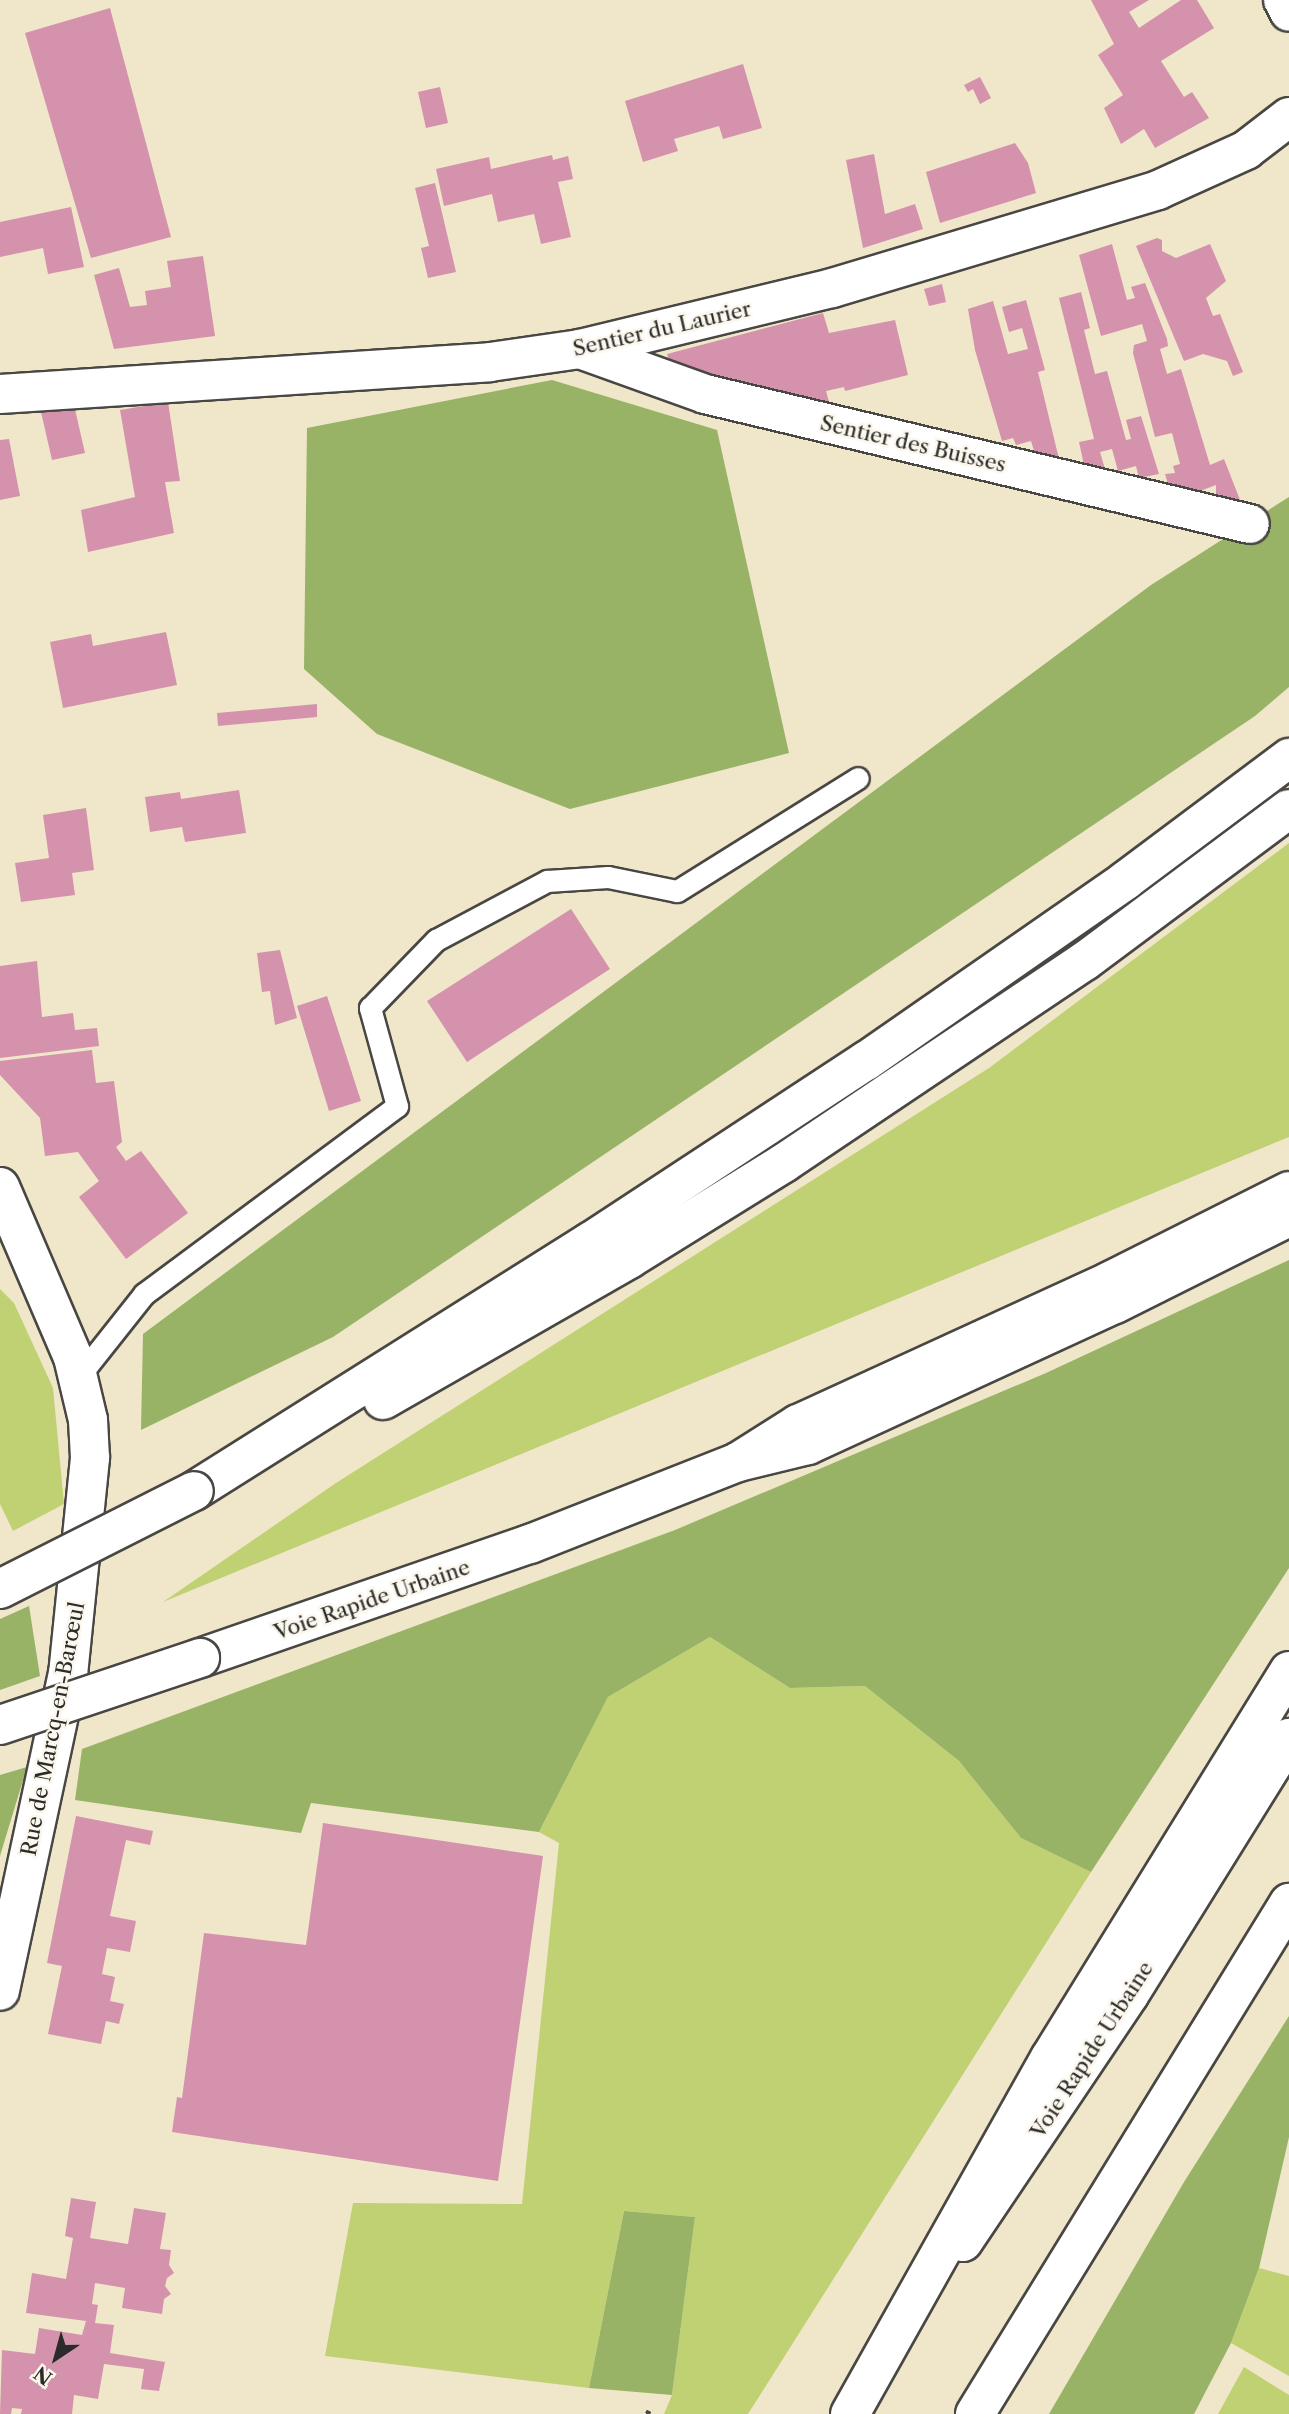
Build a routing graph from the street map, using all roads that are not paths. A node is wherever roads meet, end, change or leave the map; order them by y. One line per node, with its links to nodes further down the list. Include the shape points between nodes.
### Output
1 (1283, 0): 2 (main road)
2 (1289, 12)
3 (1289, 117): 4 (main road, Sentier du Laurier, via 1246,150 1158,190 832,288)
4 (580, 349): 5 (main road, Sentier du Laurier, via 490,362); 6 (main road, Sentier des Buisses, via 705,394)
5 (0, 394)
6 (1250, 524)
7 (1289, 758): 15 (main road, via 1126,880 866,1061 590,1242)
8 (858, 778): 13 (lane, via 677,891 608,877 547,881 436,940 370,1008 397,1106 144,1294)
9 (1289, 809): 15 (main road, via 1051,985 709,1210 392,1395)
10 (0, 1187): 13 (main road, Rue de Marcq-en-Barœul)
11 (1289, 1191): 14 (main road, via 1110,1281 798,1424)
12 (1289, 1217): 14 (main road, via 1115,1304 808,1445)
13 (79, 1376): 21 (main road, Rue de Marcq-en-Barœul, via 90,1458 76,1619)
14 (738, 1462): 18 (main road, Voie Rapide Urbaine, bridge, via 519,1548)
15 (194, 1491): 16 (main road, bridge)
16 (0, 1588)
17 (1289, 1671): 22 (main road, via 1050,2058)
18 (0, 1724)
19 (1289, 1738): 22 (main road, Voie Rapide Urbaine, via 1040,2130)
20 (1289, 1903): 24 (main road)
21 (0, 1991)
22 (886, 2354): 23 (main road)
23 (850, 2414)
24 (975, 2414)

